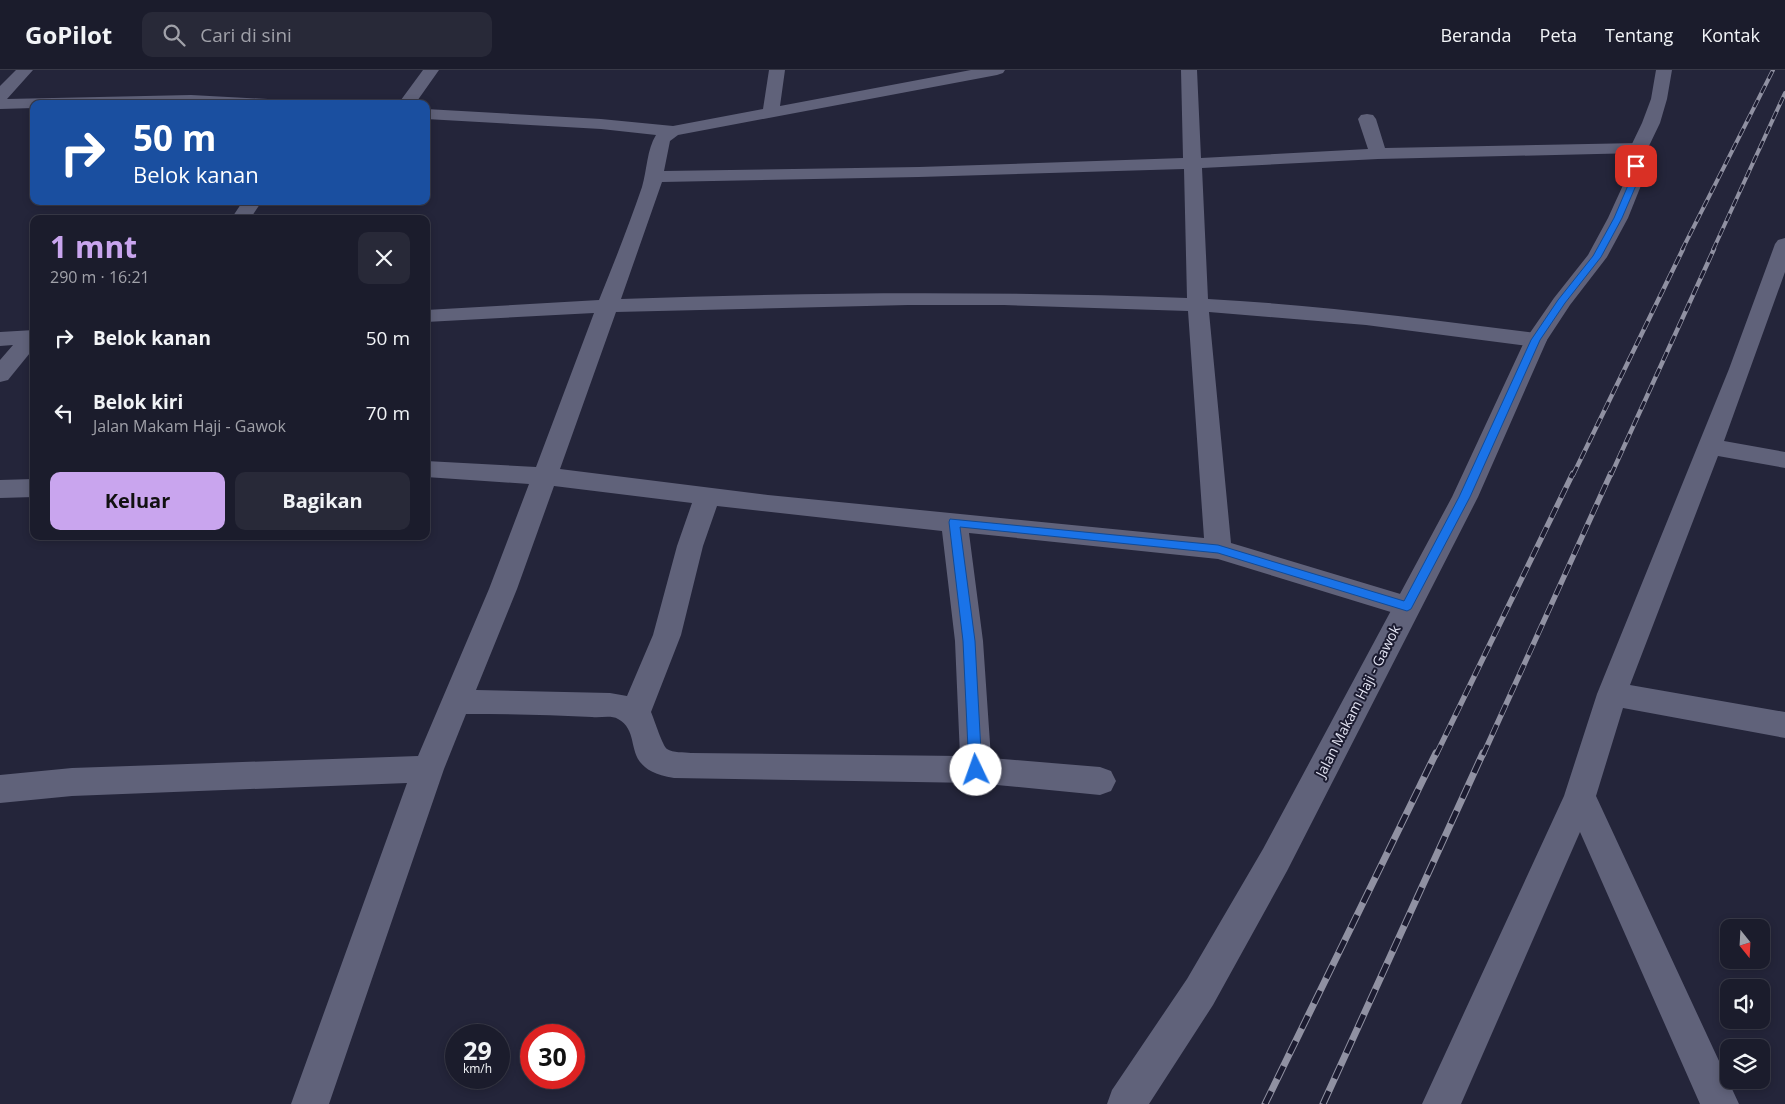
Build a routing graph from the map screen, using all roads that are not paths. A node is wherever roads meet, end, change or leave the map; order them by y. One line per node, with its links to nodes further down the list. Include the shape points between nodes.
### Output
1 (25, 70): 7 (street)
2 (431, 70): 8 (street)
3 (778, 70): 11 (street)
4 (997, 70): 11 (street)
5 (1189, 70): 17 (street)
6 (1664, 70): 15 (street, Jalan Makam Haji - Gawok, via 1659,99)
7 (0, 96)
8 (409, 100)
9 (30, 103): 10 (street)
10 (0, 104)
11 (771, 113): 14 (street)
12 (430, 114): 14 (street)
13 (1367, 119): 16 (street)
14 (672, 131): 18 (street, via 661,141)
15 (1639, 148): 16 (street); 26 (street, Jalan Makam Haji - Gawok, via 1633,183 1618,218 1597,257)
16 (1378, 154): 17 (street)
17 (1194, 163): 18 (street); 21 (street)
18 (654, 177): 20 (street)
19 (1785, 244): 28 (street)
20 (607, 305): 21 (street, via 919,297); 22 (street); 31 (street)
21 (1198, 305): 26 (street, via 1369,318); 36 (street)
22 (430, 316)
23 (30, 338): 24 (street)
24 (0, 339)
25 (30, 340): 27 (street)
26 (1536, 340): 37 (street, Jalan Makam Haji - Gawok, via 1465,497)
27 (0, 375)
28 (1710, 446): 29 (street); 38 (street)
29 (1785, 460)
30 (430, 469): 31 (street)
31 (544, 476): 34 (street); 39 (street)
32 (30, 488): 33 (street)
33 (0, 489)
34 (707, 498): 35 (street); 40 (street, via 690,546 667,635)
35 (954, 522): 36 (street); 43 (street, via 969,641)
36 (1218, 549): 37 (street)
37 (1407, 606): 48 (street, Jalan Makam Haji - Gawok, via 1270,868 1200,992)
38 (1612, 694): 41 (street); 46 (street)
39 (457, 702): 40 (street, via 580,704 622,707); 42 (street)
40 (635, 713): 43 (street, via 643,726 649,752 660,762 691,766)
41 (1785, 726)
42 (428, 769): 45 (street, via 72,782); 47 (street)
43 (976, 770): 44 (street)
44 (1100, 781)
45 (0, 789)
46 (1580, 796): 49 (street); 50 (street)
47 (310, 1104)
48 (1126, 1104)
49 (1441, 1104)
50 (1720, 1104)

